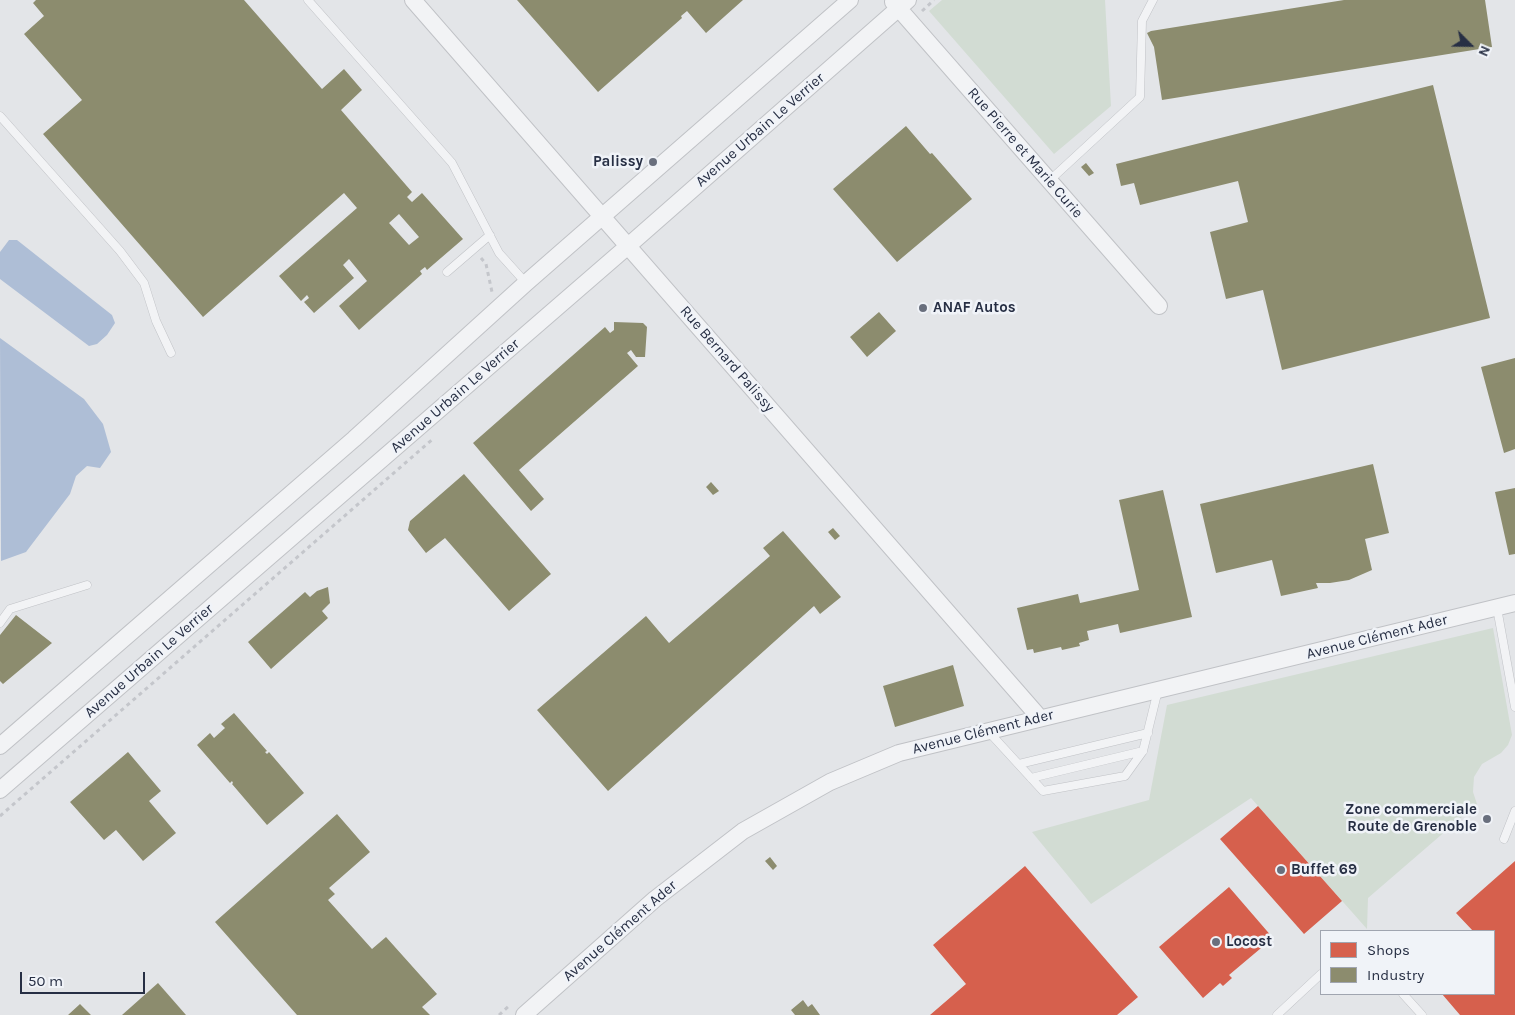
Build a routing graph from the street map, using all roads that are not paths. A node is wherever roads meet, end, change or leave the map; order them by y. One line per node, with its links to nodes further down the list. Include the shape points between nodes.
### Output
1 (308, 0): 9 (lane, via 452,163)
2 (413, 0): 8 (street, Rue Bernard Palissy)
3 (850, 0): 8 (street)
4 (1153, 0): 7 (lane, via 1142,21 1140,97)
5 (899, 3): 7 (street, Rue Pierre et Marie Curie); 10 (street, Avenue Urbain Le Verrier)
6 (0, 116): 14 (lane, via 120,251 144,283)
7 (1049, 181): 13 (street, Rue Pierre et Marie Curie)
8 (602, 216): 10 (street, Rue Bernard Palissy); 12 (street)
9 (490, 235): 11 (lane); 12 (lane, via 499,253)
10 (628, 246): 21 (street, Rue Bernard Palissy); 28 (street, Avenue Urbain Le Verrier)
11 (447, 272)
12 (526, 283): 24 (street, via 346,446)
13 (1159, 306)
14 (171, 353)
15 (87, 586): 18 (lane, via 10,609)
16 (1515, 603): 17 (street, Avenue Clément Ader)
17 (1497, 608): 19 (street, Avenue Clément Ader); 20 (lane)
18 (0, 623)
19 (1158, 689): 21 (street, Avenue Clément Ader); 23 (lane)
20 (1515, 707)
21 (1040, 718): 22 (street, Avenue Clément Ader)
22 (988, 731): 26 (lane); 33 (street, Avenue Clément Ader, via 899,753 830,782 743,831 655,899)
23 (1148, 733): 25 (lane); 26 (lane)
24 (0, 746)
25 (1143, 751): 27 (lane); 27 (lane, via 1125,776 1043,791)
26 (1019, 764): 27 (lane)
27 (1032, 778)
28 (0, 790)
29 (1515, 811): 30 (lane)
30 (1504, 839)
31 (1320, 975): 34 (lane)
32 (1405, 995): 35 (lane)
33 (524, 1015)
34 (1277, 1015)
35 (1422, 1015)

